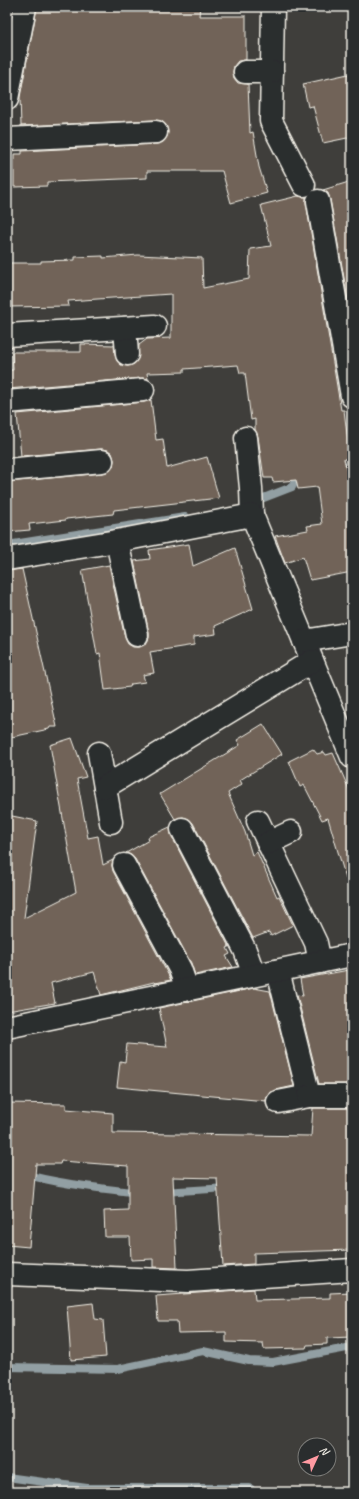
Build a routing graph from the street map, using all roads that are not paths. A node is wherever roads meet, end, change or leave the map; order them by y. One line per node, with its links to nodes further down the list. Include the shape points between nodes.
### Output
1 (25, 7): 5 (street)
2 (273, 7): 4 (street)
3 (245, 72): 4 (street)
4 (272, 72): 8 (street, via 271,121)
5 (7, 99)
6 (156, 132): 7 (street)
7 (7, 140)
8 (304, 185)
9 (318, 201): 10 (street)
10 (344, 303): 16 (street)
11 (155, 326): 12 (street)
12 (125, 328): 13 (street); 14 (street)
13 (7, 335)
14 (127, 354)
15 (143, 390): 17 (street)
16 (352, 396)
17 (7, 402)
18 (246, 438): 21 (street)
19 (102, 461): 20 (street)
20 (7, 470)
21 (252, 515): 22 (street); 26 (street)
22 (117, 541): 23 (street); 25 (street)
23 (7, 559)
24 (352, 633): 26 (street)
25 (137, 635)
26 (308, 651): 28 (street); 29 (street)
27 (99, 753): 29 (street)
28 (352, 757)
29 (105, 787): 31 (street)
30 (258, 821): 34 (street)
31 (111, 822)
32 (182, 830): 39 (street, via 246,950)
33 (291, 832): 34 (street)
34 (268, 843): 37 (street, via 316,943)
35 (124, 865): 40 (street, via 180,970)
36 (352, 955): 37 (street)
37 (320, 962): 38 (street)
38 (278, 971): 39 (street); 42 (street)
39 (254, 975): 40 (street)
40 (187, 989): 41 (street)
41 (7, 1027)
42 (310, 1096): 43 (street); 44 (street)
43 (352, 1096)
44 (278, 1102)
45 (352, 1270): 46 (street, via 188,1281)
46 (7, 1274)

